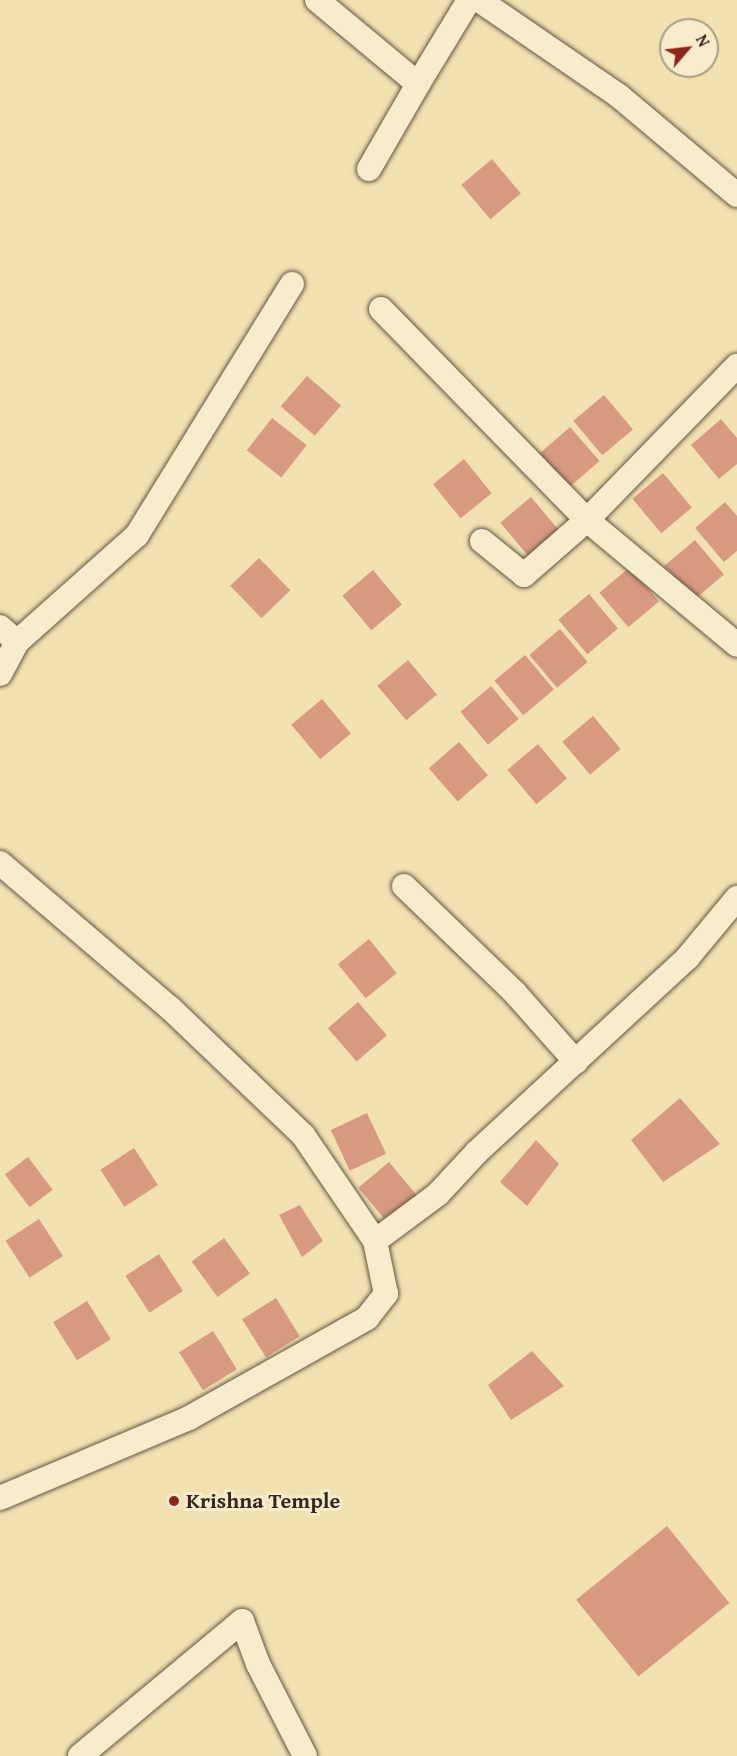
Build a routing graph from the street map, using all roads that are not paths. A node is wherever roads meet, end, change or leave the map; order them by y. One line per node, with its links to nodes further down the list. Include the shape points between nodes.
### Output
1 (317, 0): 4 (street)
2 (469, 0): 4 (street)
3 (479, 0): 6 (street, via 619,96)
4 (418, 84): 5 (street)
5 (369, 169)
6 (737, 195)
7 (292, 284): 12 (street, via 137,535)
8 (381, 309): 10 (street)
9 (737, 366): 10 (street)
10 (587, 520): 11 (street, via 524,575); 13 (street)
11 (482, 541)
12 (8, 635): 14 (street)
13 (737, 645)
14 (0, 674)
15 (0, 863): 19 (street, via 170,1008 303,1135)
16 (404, 886): 18 (street, via 515,993)
17 (737, 898): 18 (street, via 688,957)
18 (576, 1062): 19 (street, via 477,1152 438,1194)
19 (375, 1241): 20 (street, via 386,1294 367,1318 189,1418)
20 (0, 1498)
21 (80, 1756): 22 (street, via 242,1621 258,1664)
22 (306, 1756)

